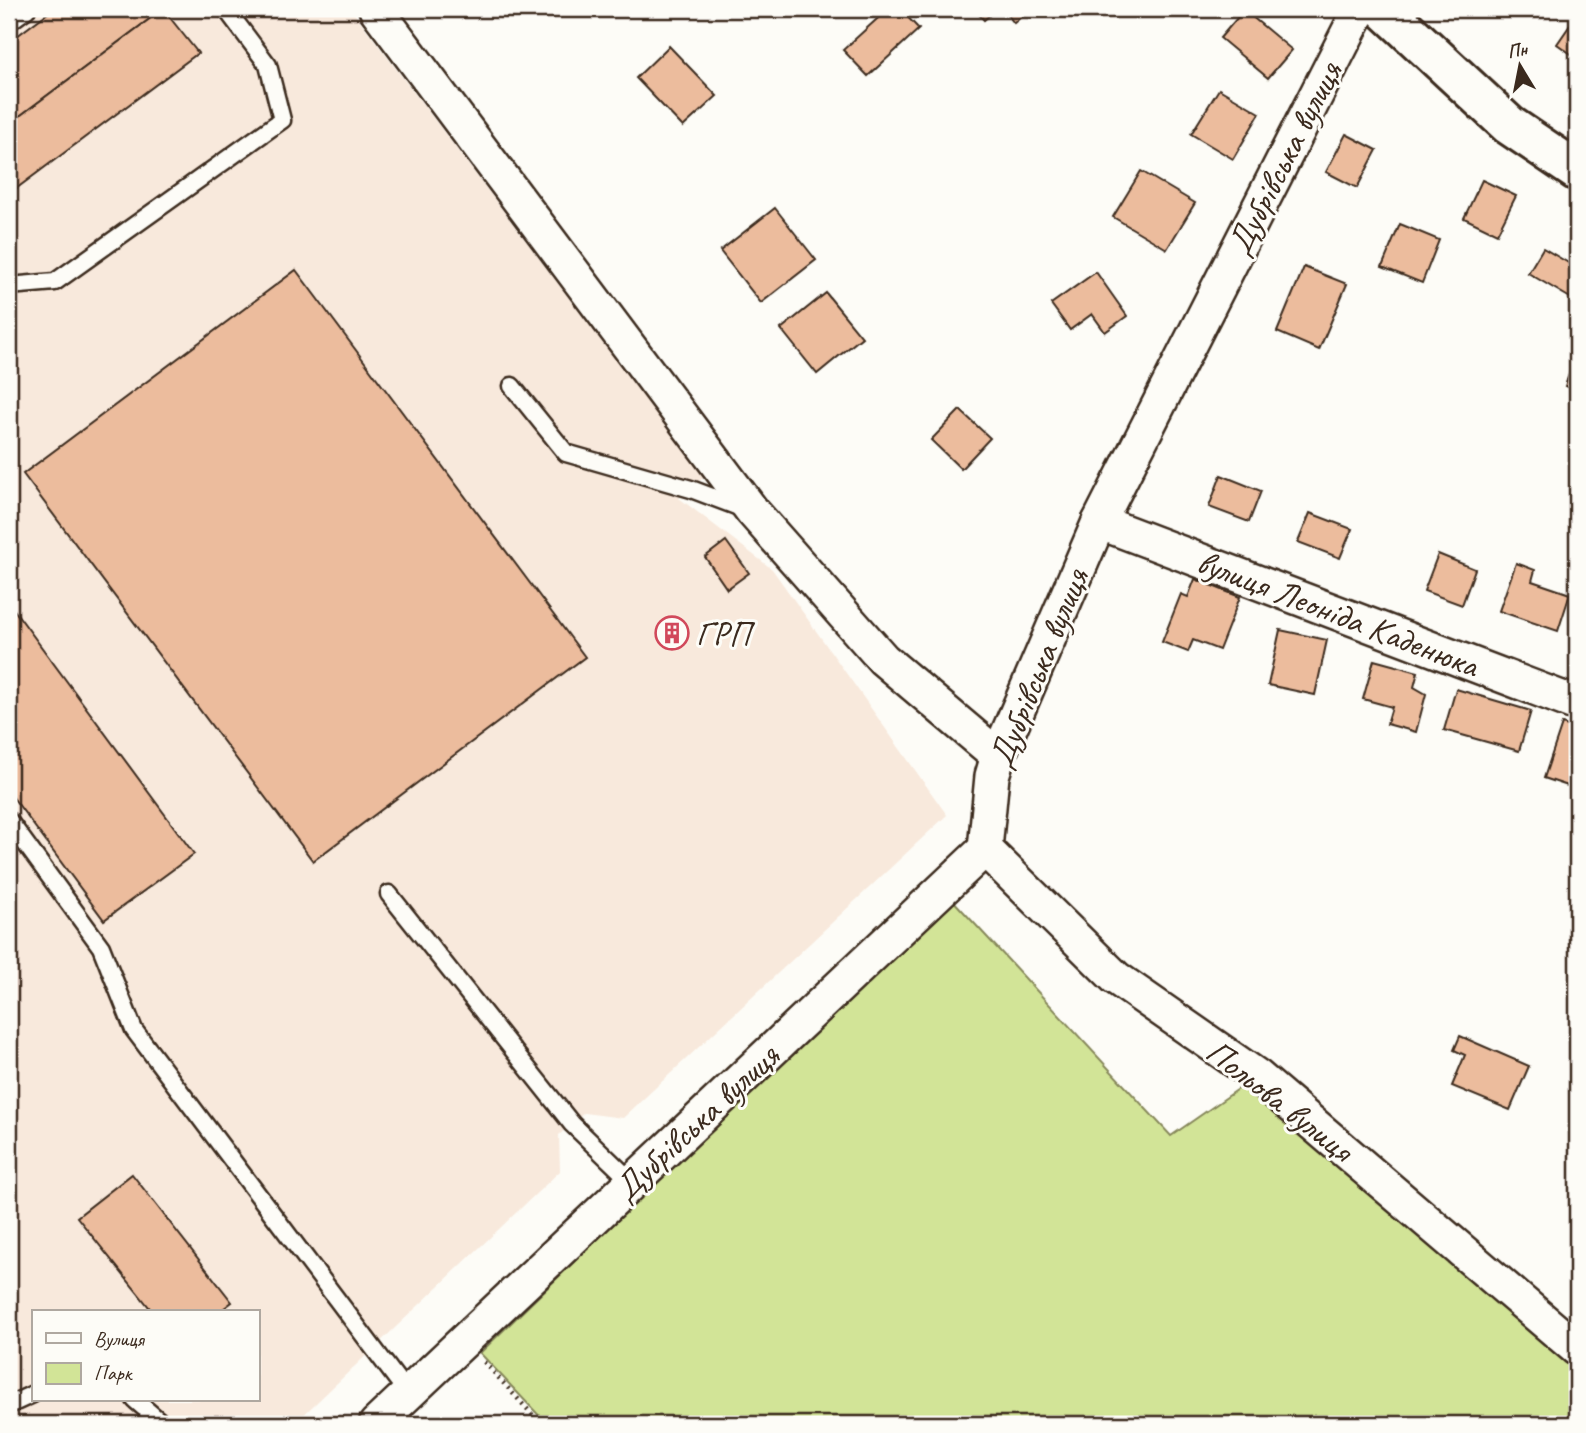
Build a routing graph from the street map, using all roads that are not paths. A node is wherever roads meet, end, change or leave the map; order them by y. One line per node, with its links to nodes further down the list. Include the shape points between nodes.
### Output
1 (27, 9): 6 (lane)
2 (226, 9): 8 (lane, via 268,65 282,120 55,282)
3 (376, 9): 10 (street)
4 (1360, 9): 11 (street, Дубрівська вулиця)
5 (1384, 9): 7 (main road, via 1510,125)
6 (9, 22)
7 (1577, 171)
8 (9, 285)
9 (512, 386): 10 (lane, via 566,453)
10 (753, 512): 13 (street, via 883,659)
11 (1099, 522): 12 (street, вулиця Леоніда Каденюка); 13 (street, Дубрівська вулиця)
12 (1577, 704)
13 (998, 756): 15 (street, Дубрівська вулиця)
14 (9, 821): 20 (lane, via 101,947 134,1030)
15 (985, 849): 17 (street, Дубрівська вулиця); 18 (street, Польова вулиця, via 1116,978 1257,1076)
16 (389, 894): 17 (lane, via 572,1124)
17 (632, 1182): 20 (street, Дубрівська вулиця)
18 (1577, 1349)
19 (32, 1394): 22 (lane)
20 (408, 1394): 24 (street, Дубрівська вулиця)
21 (137, 1402): 23 (lane)
22 (9, 1405)
23 (163, 1424)
24 (376, 1424)

